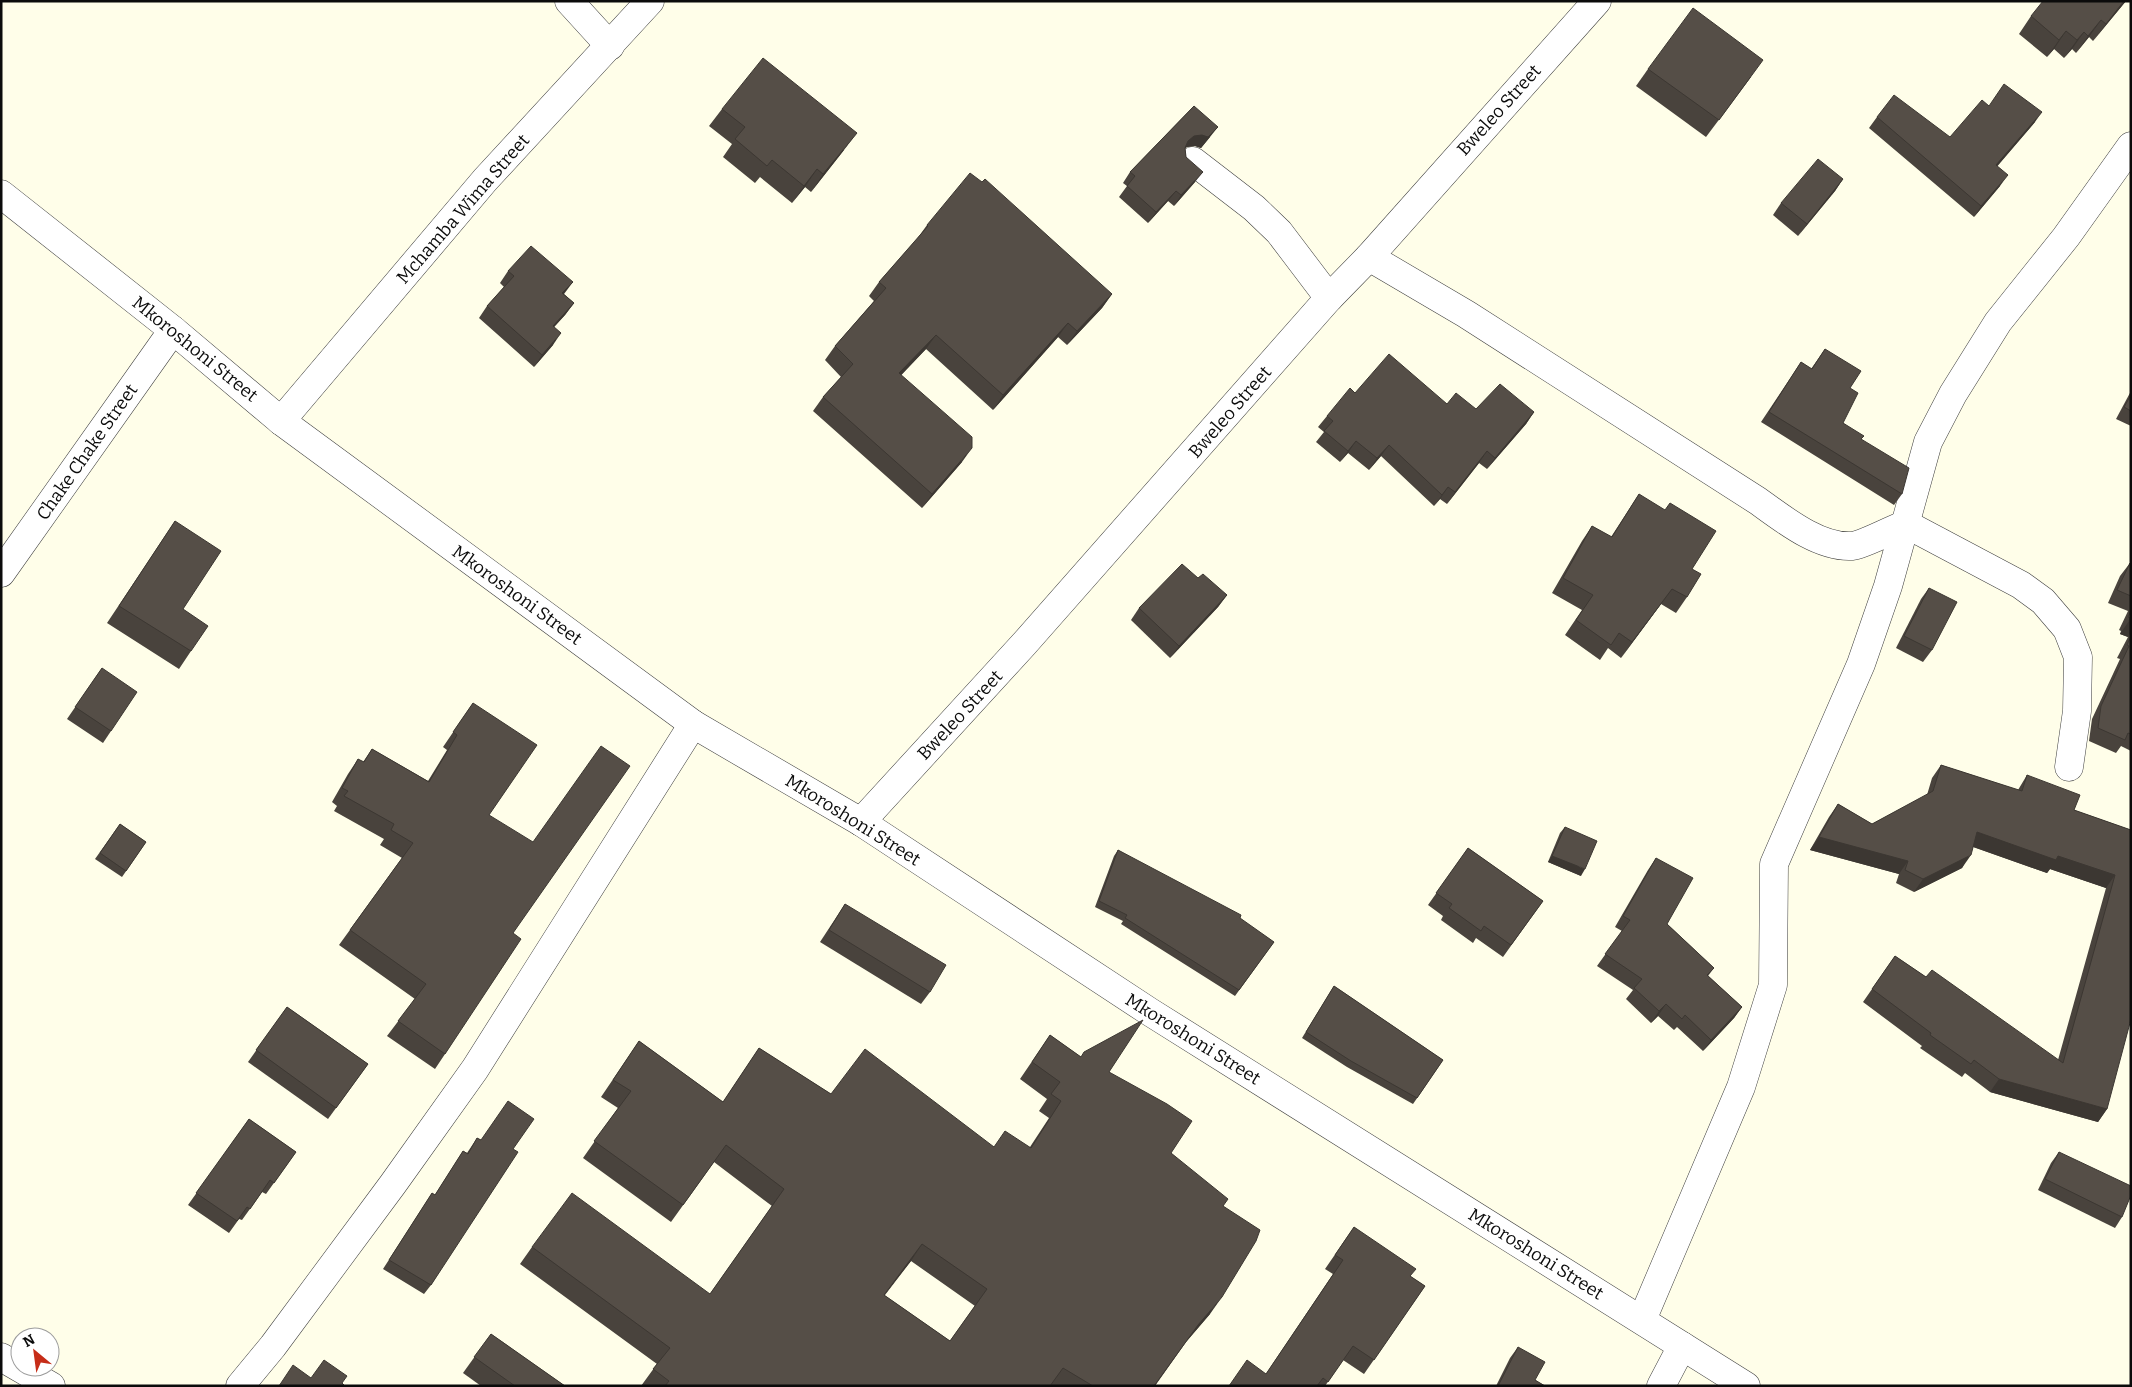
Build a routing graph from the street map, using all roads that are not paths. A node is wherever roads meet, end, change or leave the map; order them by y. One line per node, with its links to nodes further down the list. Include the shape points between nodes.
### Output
1 (569, 1): 4 (street)
2 (650, 1): 4 (street, Mchamba Wima Street)
3 (1597, 1): 8 (street, Bweleo Street)
4 (610, 46): 11 (street, Mchamba Wima Street, via 485,180)
5 (2131, 146): 12 (street, via 2066,237 1998,322 1953,394 1928,442)
6 (1193, 161): 9 (street, via 1254,208 1279,232)
7 (1, 194): 10 (street, Mkoroshoni Street)
8 (1369, 257): 9 (street, Bweleo Street); 12 (street, via 1466,314 1797,529 1832,543 1852,546)
9 (1329, 298): 16 (street, Bweleo Street, via 1031,637)
10 (172, 330): 11 (street, Mkoroshoni Street); 13 (street, Chake Chake Street)
11 (281, 421): 14 (street, Mkoroshoni Street)
12 (1906, 524): 15 (street, via 2021,585 2043,601 2067,629 2078,657 2077,711); 17 (street, via 1861,664 1774,864 1773,985 1741,1087)
13 (1, 573)
14 (693, 724): 16 (street, Mkoroshoni Street); 21 (street, via 475,1068 273,1346)
15 (2069, 767)
16 (861, 822): 17 (street, Mkoroshoni Street, via 1150,1012)
17 (1642, 1320): 18 (street, Mkoroshoni Street)
18 (1682, 1346): 22 (street); 23 (street, Mkoroshoni Street)
19 (1, 1357): 20 (street)
20 (51, 1386)
21 (240, 1386)
22 (1661, 1386)
23 (1746, 1386)

